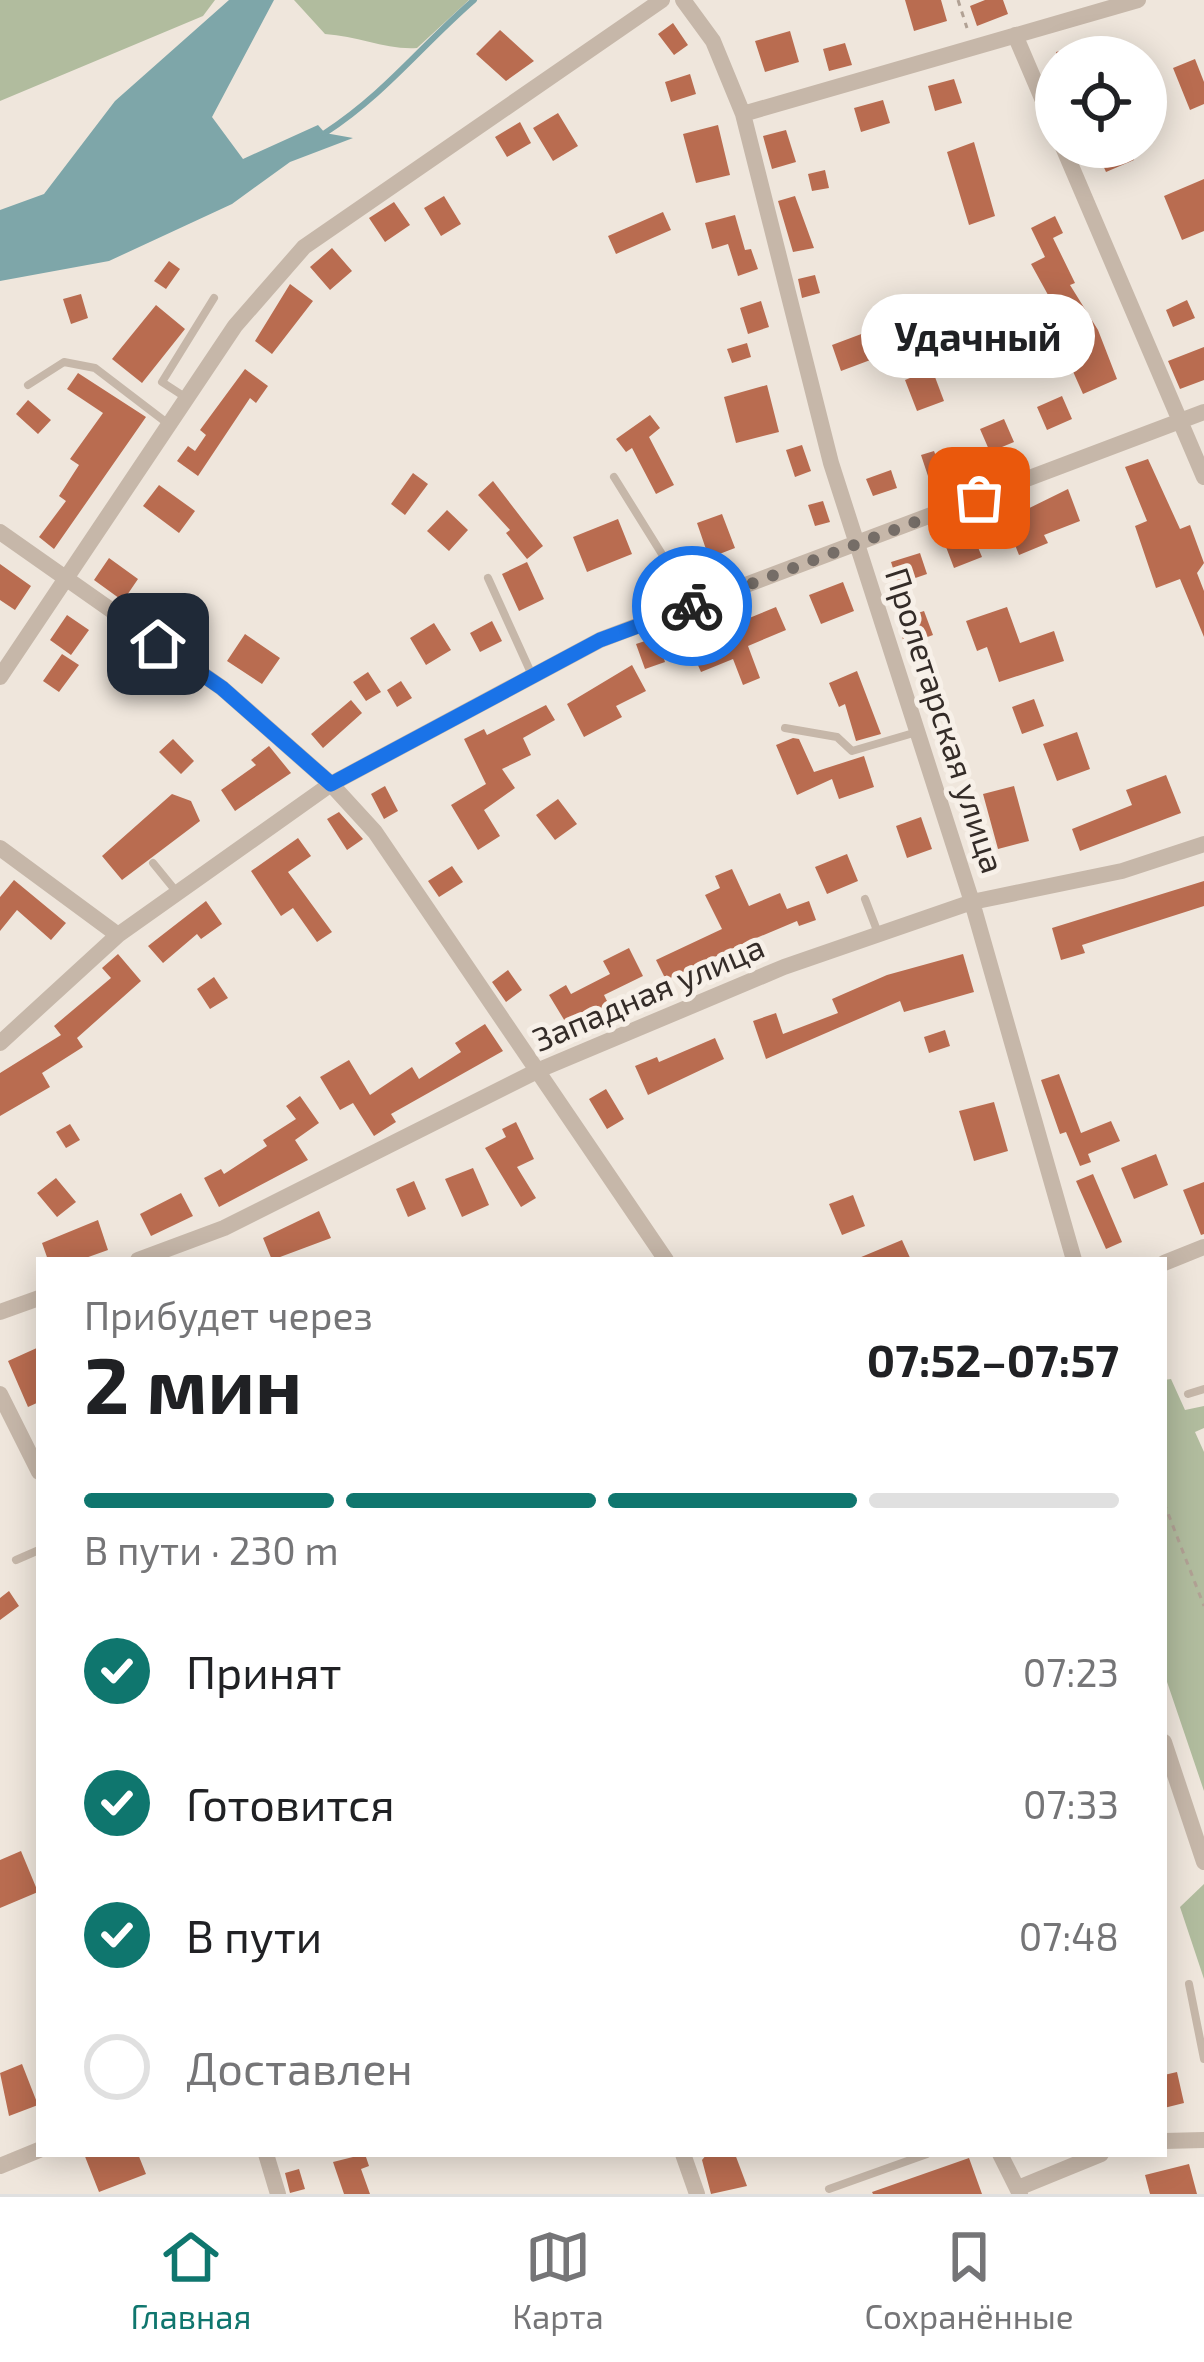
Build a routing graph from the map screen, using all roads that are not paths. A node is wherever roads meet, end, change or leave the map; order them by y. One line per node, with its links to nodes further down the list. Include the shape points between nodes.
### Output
1 (662, 0): 10 (street, via 304,247)
2 (683, 0): 6 (street, Пролетарская улица, via 712,41)
3 (1138, 0): 4 (street)
4 (1015, 34): 5 (street); 6 (street)
5 (1035, 81)
6 (743, 114): 17 (street, Пролетарская улица)
7 (1072, 168): 12 (street)
8 (214, 298): 10 (lane, via 162,382)
9 (28, 385): 13 (lane, via 64,362 95,368)
10 (186, 398): 13 (street)
11 (1204, 412): 12 (street)
12 (1180, 422): 15 (street); 17 (street)
13 (168, 424): 19 (street)
14 (614, 477): 20 (lane)
15 (1204, 477)
16 (0, 532): 19 (street)
17 (858, 544): 20 (street); 24 (street, Пролетарская улица)
18 (488, 578): 22 (lane)
19 (62, 579): 21 (street); 25 (street, via 222,688)
20 (694, 605): 22 (street)
21 (0, 676)
22 (532, 676): 25 (street)
23 (785, 728): 24 (lane, via 837,737 852,751)
24 (918, 731): 31 (street, Пролетарская улица)
25 (331, 784): 29 (street); 35 (street, via 375,832)
26 (1204, 844): 31 (street, Западная улица, via 1122,871)
27 (0, 848): 33 (street)
28 (153, 863): 29 (lane)
29 (175, 890): 33 (street)
30 (865, 899): 32 (lane)
31 (972, 902): 32 (street, Западная улица); 39 (street, Пролетарская улица)
32 (879, 934): 35 (street, Западная улица)
33 (118, 935): 34 (street)
34 (0, 1043)
35 (538, 1070): 37 (street, Западная улица, via 224,1228); 38 (street)
36 (1204, 1247): 40 (street)
37 (146, 1257)
38 (664, 1257)
39 (1073, 1257)
40 (1167, 1261)
41 (36, 1299): 42 (street)
42 (0, 1312)
43 (1204, 1389): 45 (lane)
44 (0, 1394): 46 (street)
45 (1188, 1394)
46 (36, 1466)
47 (36, 1551): 48 (lane)
48 (16, 1560)
49 (1167, 1751): 50 (street)
50 (1204, 1862)
51 (1189, 1984): 52 (lane)
52 (1204, 2060)
53 (1204, 2140): 54 (street)
54 (1167, 2141)
55 (36, 2151): 61 (street)
56 (267, 2157): 64 (street)
57 (684, 2157): 65 (street)
58 (912, 2157): 62 (lane)
59 (1001, 2157): 63 (street)
60 (1095, 2157): 63 (street)
61 (0, 2166)
62 (829, 2189)
63 (1018, 2191)
64 (278, 2194)
65 (697, 2194)

